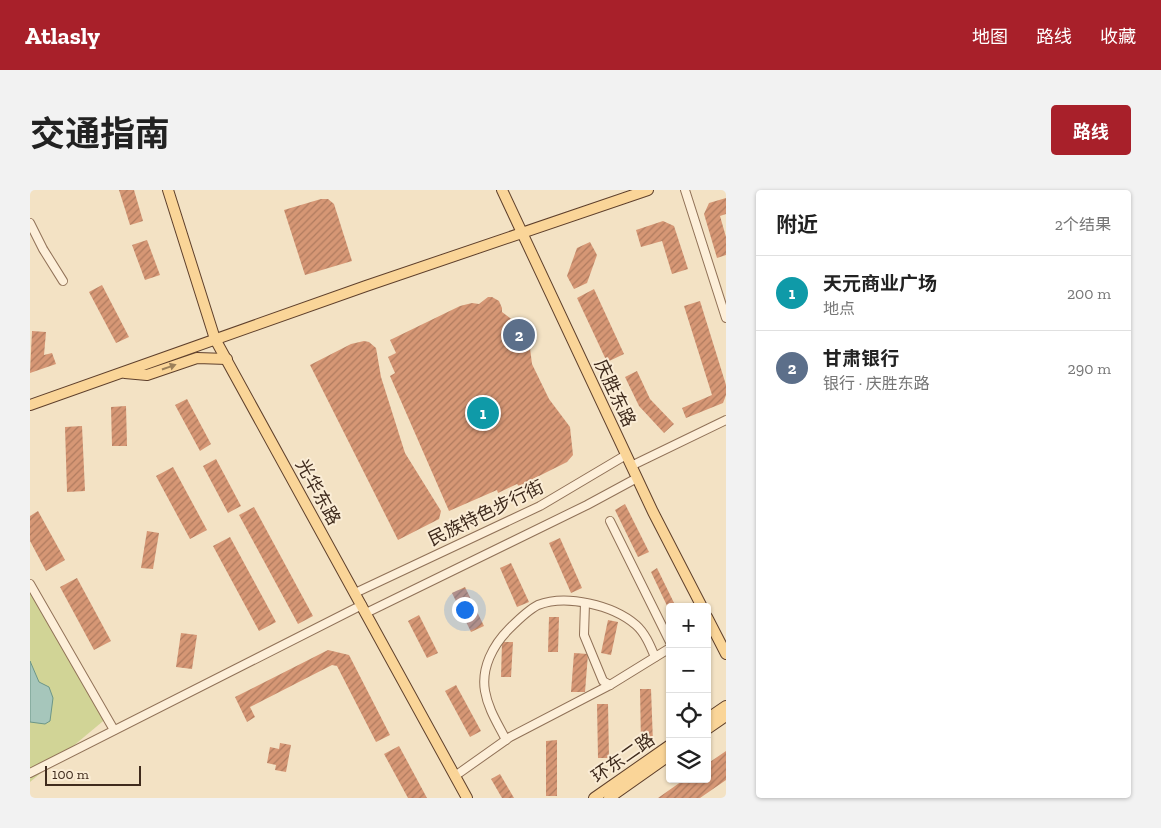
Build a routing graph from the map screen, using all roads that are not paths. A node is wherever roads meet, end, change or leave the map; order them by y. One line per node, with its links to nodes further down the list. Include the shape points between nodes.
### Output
1 (168, 190): 9 (main road, 光华东路)
2 (502, 190): 6 (main road, 庆胜东路)
3 (648, 190): 6 (main road)
4 (685, 190): 8 (street)
5 (30, 223): 7 (street)
6 (522, 234): 9 (main road); 14 (main road, 庆胜东路)
7 (63, 281)
8 (726, 318)
9 (215, 339): 10 (main road, 光华东路); 11 (main road)
10 (226, 359): 11 (main road, one-way to 10, via 147,375 197,358); 19 (main road, 光华东路)
11 (122, 372): 12 (main road)
12 (30, 405)
13 (726, 420): 15 (street)
14 (626, 455): 15 (main road, 庆胜东路); 19 (street, 民族特色步行街, via 540,506)
15 (631, 466): 16 (main road, 庆胜东路)
16 (637, 478): 21 (main road, 庆胜东路); 22 (street, via 587,505)
17 (610, 521): 24 (street)
18 (30, 584): 33 (street)
19 (355, 593): 22 (main road, 光华东路)
20 (585, 603): 27 (street, via 609,608 636,625 647,638); 28 (street, via 584,635 604,681); 34 (street, via 556,601 537,606 500,638 489,657 484,689 488,706)
21 (700, 603)
22 (364, 609): 33 (street); 38 (main road, 光华东路)
23 (711, 627): 26 (main road)
24 (666, 634)
25 (666, 650): 27 (street)
26 (726, 654)
27 (655, 657): 28 (street)
28 (610, 685): 34 (street)
29 (726, 706): 30 (main road)
30 (711, 716)
31 (726, 716): 32 (main road)
32 (711, 726)
33 (114, 730): 37 (street)
34 (506, 740): 38 (street)
35 (666, 748): 40 (main road, 环东二路)
36 (666, 758): 41 (main road, 环东二路)
37 (30, 773)
38 (455, 776): 39 (main road, 光华东路)
39 (466, 798)
40 (594, 798)
41 (608, 798)

